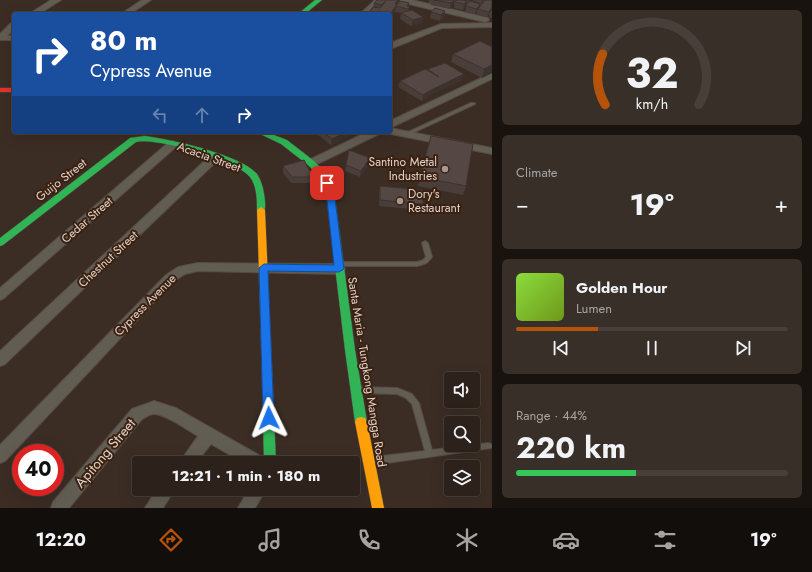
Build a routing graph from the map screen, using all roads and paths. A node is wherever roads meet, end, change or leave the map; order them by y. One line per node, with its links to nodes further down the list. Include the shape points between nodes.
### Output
1 (57, 0): 6 (street)
2 (147, 0): 7 (street)
3 (319, 0): 8 (street)
4 (380, 0): 9 (street)
5 (403, 0): 10 (street)
6 (36, 12)
7 (128, 12)
8 (304, 12)
9 (366, 12)
10 (492, 23): 13 (street, via 441,26)
11 (12, 27): 12 (street, via 0,38)
12 (12, 38)
13 (392, 45)
14 (492, 76): 18 (street)
15 (0, 90): 16 (street)
16 (12, 90)
17 (473, 104): 22 (lane)
18 (392, 124)
19 (392, 131): 22 (street)
20 (265, 134): 27 (street, Santa Maria - Tungkong Mangga Road, via 284,142)
21 (371, 134): 27 (street)
22 (406, 134): 25 (street)
23 (139, 138): 24 (street, Acacia Street); 28 (street, Guijo Street, via 128,143)
24 (173, 144): 26 (street, Acacia Street); 32 (street, Cedar Street)
25 (492, 151)
26 (215, 157): 31 (street, Acacia Street, via 251,173 259,188); 33 (street, Chestnut Street)
27 (311, 163): 30 (street, Santa Maria - Tungkong Mangga Road, via 324,175 330,191)
28 (0, 243)
29 (425, 243): 30 (lane, via 429,257 426,262)
30 (339, 266): 31 (street, Cypress Avenue); 34 (street, Santa Maria - Tungkong Mangga Road)
31 (264, 268): 38 (street, Cypress Avenue, via 198,267 182,270 170,278); 41 (street, Acacia Street)
32 (0, 295)
33 (0, 360)
34 (355, 390): 37 (lane, via 397,391 409,396 415,403); 42 (street, Santa Maria - Tungkong Mangga Road)
35 (208, 435): 39 (street); 40 (street); 45 (street, Apitong Street, via 158,407 147,409 137,414)
36 (488, 446): 37 (lane)
37 (429, 454): 42 (lane)
38 (0, 456)
39 (192, 456)
40 (246, 456)
41 (270, 456)
42 (368, 462): 48 (street, Santa Maria - Tungkong Mangga Road)
43 (162, 496): 46 (street)
44 (254, 496): 47 (street)
45 (59, 508)
46 (153, 508)
47 (246, 508)
48 (378, 508)

